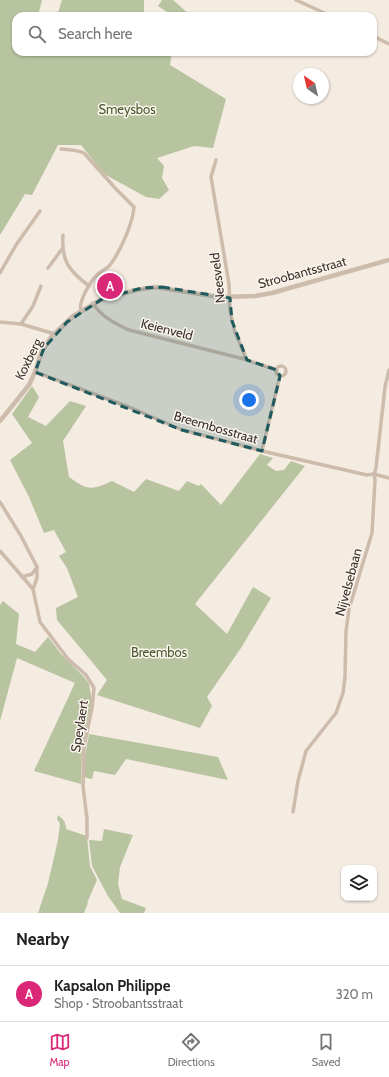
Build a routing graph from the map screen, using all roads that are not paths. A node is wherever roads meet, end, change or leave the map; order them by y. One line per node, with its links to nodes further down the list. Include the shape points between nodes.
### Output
1 (296, 0): 2 (street)
2 (322, 12)
3 (377, 38): 4 (street)
4 (389, 44)
5 (61, 149): 16 (street, via 84,153 134,207 132,220 113,260)
6 (216, 160): 17 (street, Neesveld, via 211,177)
7 (40, 211): 14 (street)
8 (63, 235): 9 (street)
9 (62, 249): 10 (street); 12 (street)
10 (56, 256): 12 (street); 13 (street)
11 (389, 260): 17 (street, Stroobantsstraat, via 272,293)
12 (66, 262): 16 (street)
13 (48, 268)
14 (0, 273)
15 (41, 286): 21 (street, via 33,306)
16 (89, 286): 19 (street, via 80,306)
17 (230, 298): 18 (street, Stroobantsstraat, via 155,287 123,292); 23 (street, Neesveld, via 232,321 245,355)
18 (93, 303): 19 (street, Stroobantsstraat); 23 (street, Keienveld, via 98,310 129,330)
19 (81, 310): 22 (street, Koxberg)
20 (0, 322): 21 (street)
21 (21, 324): 22 (street)
22 (55, 334): 26 (street, Koxberg, via 44,348)
23 (244, 359): 24 (street)
24 (276, 370): 27 (street); 27 (street, via 280,366 286,369 286,374)
25 (389, 370): 30 (street, Nijvelsebaan)
26 (35, 372): 28 (street, Koxberg, via 23,393); 29 (street, Breembosstraat, via 182,430)
27 (280, 376): 29 (street)
28 (0, 421)
29 (262, 451): 30 (street, Breembosstraat, via 367,475)
30 (374, 474): 31 (street, Breembosstraat); 37 (street, Nijvelsebaan, via 372,533 349,609 343,693 336,713 306,750)
31 (389, 478)
32 (0, 502): 34 (street)
33 (0, 551): 35 (street)
34 (37, 567): 35 (street, via 32,574); 36 (street, Speylaert)
35 (22, 577): 36 (street)
36 (33, 589): 38 (street, Speylaert, via 38,616 43,626 68,659 86,675 94,688 84,747 83,786)
37 (293, 812)
38 (87, 838)

